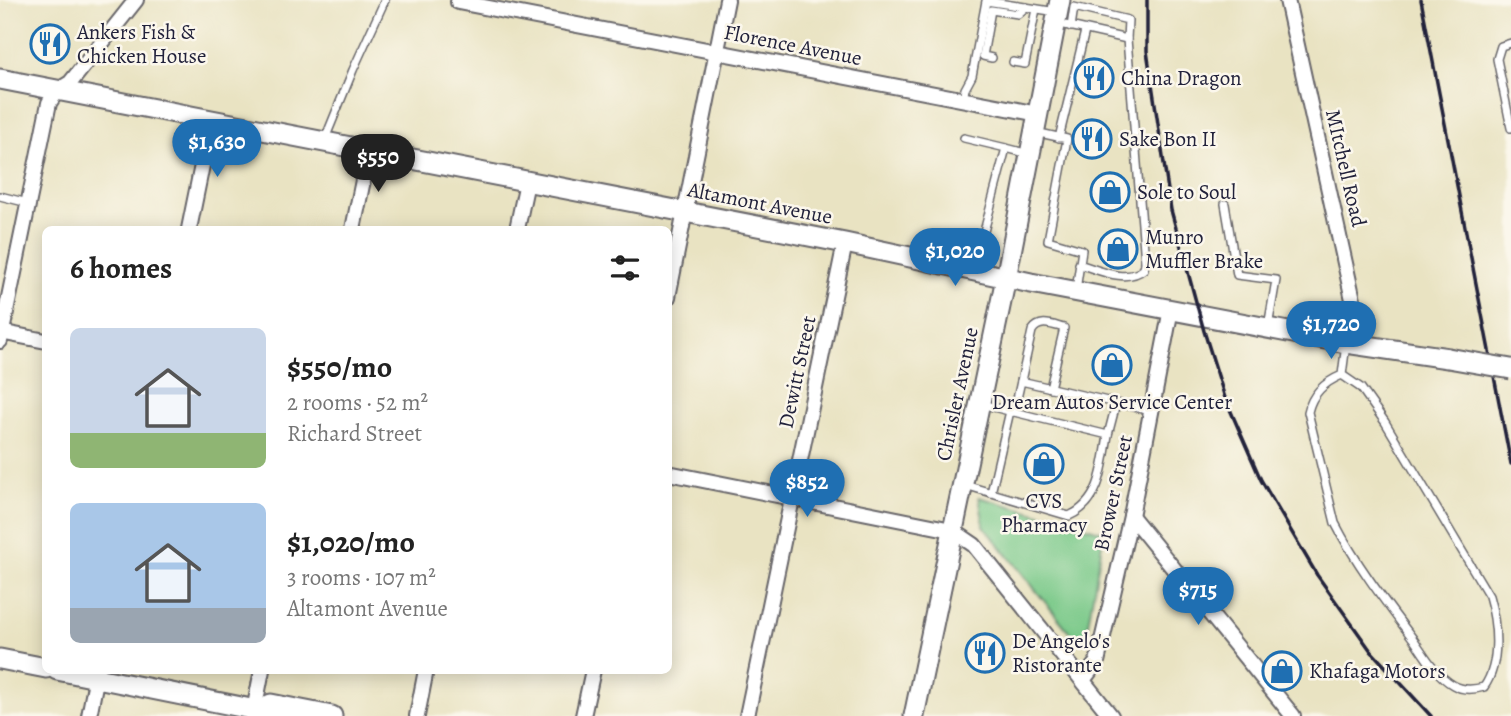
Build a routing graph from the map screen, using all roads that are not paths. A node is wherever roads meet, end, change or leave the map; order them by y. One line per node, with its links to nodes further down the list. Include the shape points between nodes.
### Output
1 (136, 0): 16 (street, via 70,83)
2 (385, 0): 23 (lane)
3 (727, 0): 12 (street)
4 (1287, 0): 45 (street, MItchell Road)
5 (458, 2): 12 (street, Florence Avenue)
6 (1026, 7): 7 (lane); 13 (lane, via 1018,14 991,10 983,57); 17 (lane, via 986,1)
7 (1036, 9): 8 (lane); 14 (lane, via 1025,64)
8 (1064, 14): 9 (lane); 10 (lane, via 1128,20); 19 (main road, Chrisler Avenue)
9 (1085, 31): 10 (lane); 22 (lane)
10 (1127, 39): 36 (lane, via 1144,269 1126,277)
11 (1511, 43): 20 (lane, via 1501,46 1497,59)
12 (718, 51): 17 (street, Florence Avenue); 31 (street)
13 (992, 58)
14 (1013, 62)
15 (0, 79): 16 (main road, Altamont Avenue)
16 (57, 91): 18 (main road, Altamont Avenue); 29 (street, via 49,103)
17 (963, 100): 19 (street, Florence Avenue)
18 (211, 121): 23 (main road, Altamont Avenue); 32 (street)
19 (1036, 123): 22 (lane); 26 (main road, Chrisler Avenue)
20 (1511, 128)
21 (964, 138): 24 (lane)
22 (1059, 138): 36 (lane, via 1067,139 1048,240 1082,250)
23 (323, 142): 25 (main road, Altamont Avenue)
24 (1006, 148): 26 (lane); 37 (lane, via 982,239 961,245)
25 (369, 151): 27 (main road, Altamont Avenue); 33 (street)
26 (1030, 154): 39 (main road, Chrisler Avenue)
27 (527, 182): 31 (main road, Altamont Avenue); 34 (street)
28 (0, 196): 29 (lane)
29 (29, 203): 43 (street)
30 (1225, 204): 42 (lane, via 1237,275 1276,280)
31 (686, 212): 35 (main road, Altamont Avenue); 38 (street)
32 (190, 226)
33 (354, 226)
34 (518, 226)
35 (845, 243): 37 (main road, Altamont Avenue); 58 (street, Dewitt Street)
36 (1079, 264): 40 (lane)
37 (950, 266): 39 (main road, Altamont Avenue)
38 (672, 278)
39 (1006, 278): 40 (main road, Altamont Avenue); 50 (main road, Chrisler Avenue)
40 (1076, 290): 41 (main road, Altamont Avenue)
41 (1171, 309): 42 (main road, Altamont Avenue); 53 (street, Brower Street)
42 (1268, 328): 45 (main road, Altamont Avenue)
43 (1, 336): 44 (street)
44 (42, 341)
45 (1354, 344): 46 (main road, Altamont Avenue, bridge); 47 (lane)
46 (1511, 369)
47 (1342, 376): 47 (lane, via 1315,395 1308,412 1335,523 1441,677 1470,691 1484,687 1494,657 1494,612 1489,596 1385,422 1360,388)
48 (1021, 381): 49 (lane); 49 (lane, via 1032,331 1043,323 1064,328); 52 (lane)
49 (1050, 387): 51 (lane)
50 (978, 403): 52 (lane); 56 (main road, Chrisler Avenue)
51 (1116, 404): 53 (lane); 54 (lane)
52 (1012, 411): 54 (lane); 57 (lane)
53 (1151, 411): 59 (street, Brower Street)
54 (1108, 435): 57 (lane, via 1097,491 1079,512 1069,516)
55 (672, 474): 58 (street)
56 (961, 484): 57 (lane); 60 (main road, Chrisler Avenue)
57 (991, 493)
58 (792, 498): 60 (street); 77 (street, Dewitt Street)
59 (1132, 516): 70 (street, Brower Street, via 1097,662); 80 (street)
60 (952, 530): 70 (street, via 974,545); 78 (main road, Chrisler Avenue)
61 (0, 647): 62 (main road)
62 (42, 656)
63 (0, 659): 64 (main road)
64 (42, 667)
65 (102, 674): 72 (street)
66 (106, 674): 71 (main road)
67 (261, 674): 71 (street)
68 (425, 674): 75 (street)
69 (592, 674): 76 (street)
70 (1083, 680): 79 (street)
71 (254, 709): 73 (main road); 74 (main road)
72 (89, 716)
73 (286, 716)
74 (332, 716)
75 (417, 716)
76 (583, 716)
77 (747, 716)
78 (914, 716)
79 (1111, 716)
80 (1293, 716)

